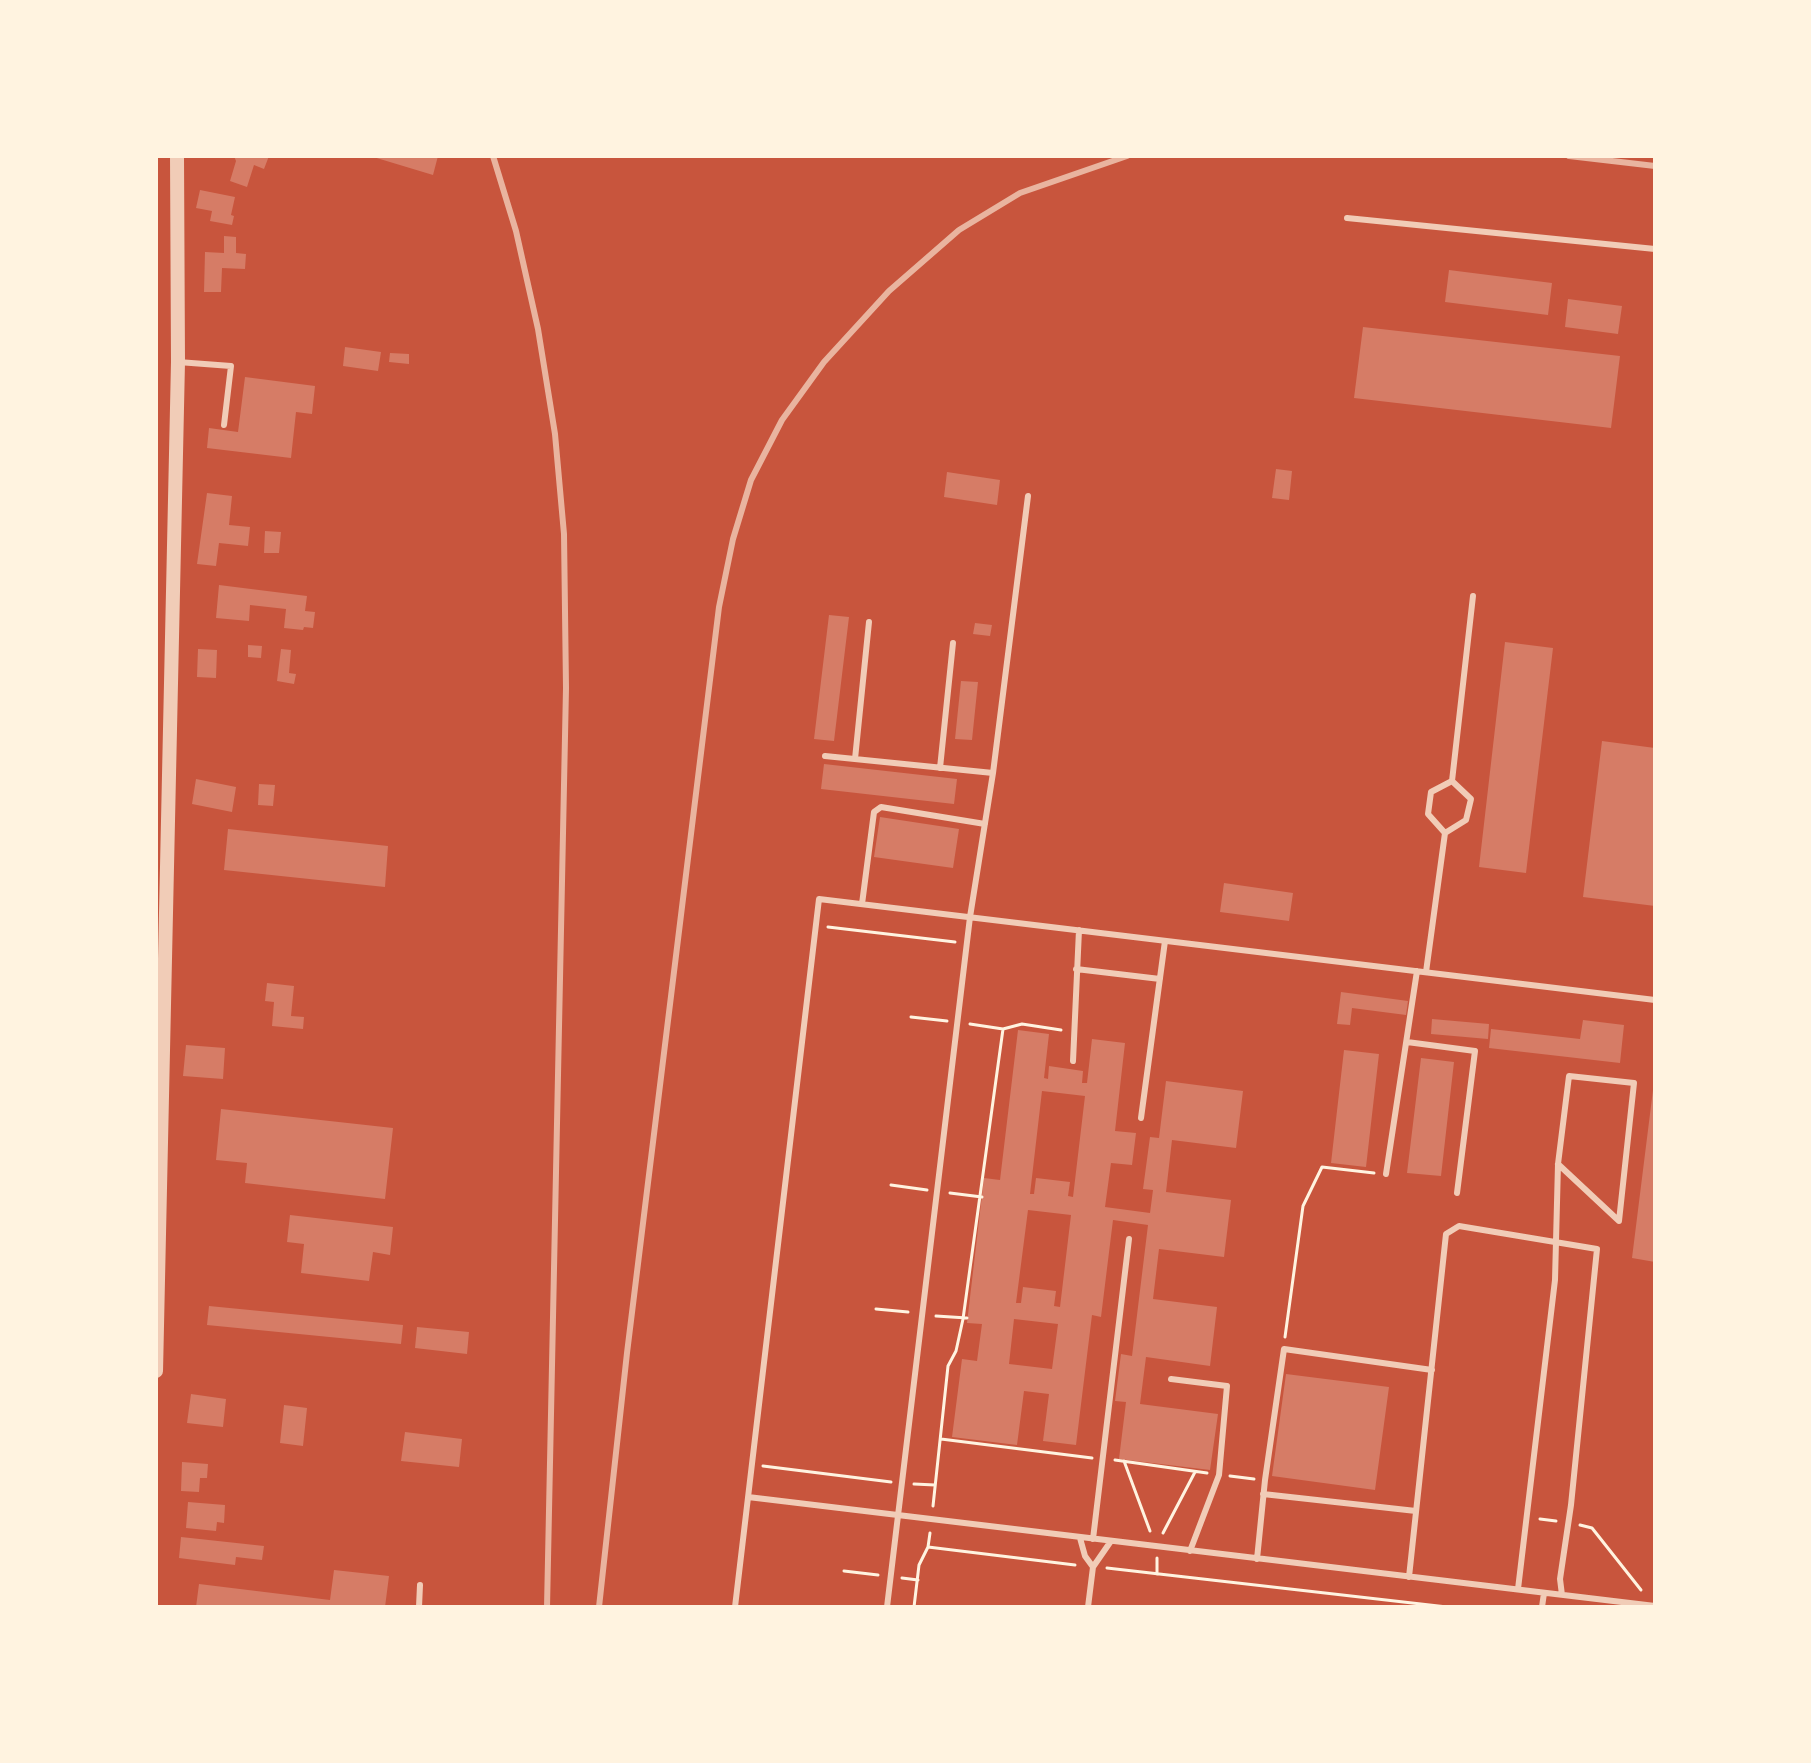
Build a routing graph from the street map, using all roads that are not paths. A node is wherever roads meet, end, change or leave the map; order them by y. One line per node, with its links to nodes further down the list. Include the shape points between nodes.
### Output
1 (177, 156): 4 (street)
2 (1347, 218): 3 (lane)
3 (1655, 249)
4 (178, 362): 5 (lane, via 231,366); 35 (street)
5 (224, 425)
6 (1028, 496): 13 (lane)
7 (1473, 596): 14 (lane)
8 (869, 622): 11 (lane)
9 (953, 643): 12 (lane)
10 (825, 756): 11 (lane)
11 (855, 759): 12 (lane)
12 (940, 768): 13 (lane)
13 (993, 773): 15 (lane)
14 (1452, 781): 16 (lane, via 1431,792 1428,814); 16 (lane, via 1471,799 1466,820)
15 (985, 824): 17 (lane, via 881,807 874,812); 18 (lane)
16 (1445, 833): 23 (lane)
17 (862, 904): 18 (lane); 38 (lane, via 819,899)
18 (970, 917): 19 (lane); 40 (lane)
19 (1079, 930): 20 (lane); 21 (lane)
20 (1165, 941): 22 (lane); 24 (lane)
21 (1076, 969): 24 (lane); 27 (lane)
22 (1417, 971): 23 (lane); 26 (lane)
23 (1426, 972): 25 (lane)
24 (1160, 979): 28 (lane)
25 (1655, 1000)
26 (1407, 1042): 30 (lane); 31 (lane, via 1475,1051)
27 (1073, 1061)
28 (1141, 1118)
29 (1558, 1164): 29 (lane, via 1569,1076 1634,1083 1619,1221); 33 (lane)
30 (1386, 1174)
31 (1457, 1193)
32 (1129, 1239): 42 (lane)
33 (1556, 1241): 34 (lane, via 1459,1226 1446,1234); 49 (lane); 51 (lane, via 1597,1249)
34 (1432, 1370): 37 (lane, via 1284,1349); 39 (lane)
35 (156, 1371)
36 (1171, 1379): 44 (lane, via 1227,1386 1219,1475)
37 (1263, 1494): 39 (lane); 45 (lane)
38 (748, 1497): 40 (lane); 54 (lane)
39 (1416, 1511): 47 (lane)
40 (898, 1515): 41 (lane); 55 (lane)
41 (1080, 1538): 42 (lane); 46 (lane)
42 (1093, 1539): 43 (lane)
43 (1111, 1541): 44 (lane); 46 (lane)
44 (1190, 1551): 45 (lane)
45 (1257, 1559): 47 (lane)
46 (1093, 1567): 56 (lane)
47 (1409, 1577): 49 (lane)
48 (420, 1585): 53 (lane)
49 (1518, 1589): 50 (lane)
50 (1544, 1593): 51 (lane); 57 (lane)
51 (1562, 1595): 52 (lane)
52 (1654, 1606)
53 (419, 1607)
54 (735, 1607)
55 (887, 1607)
56 (1088, 1607)
57 (1542, 1607)

